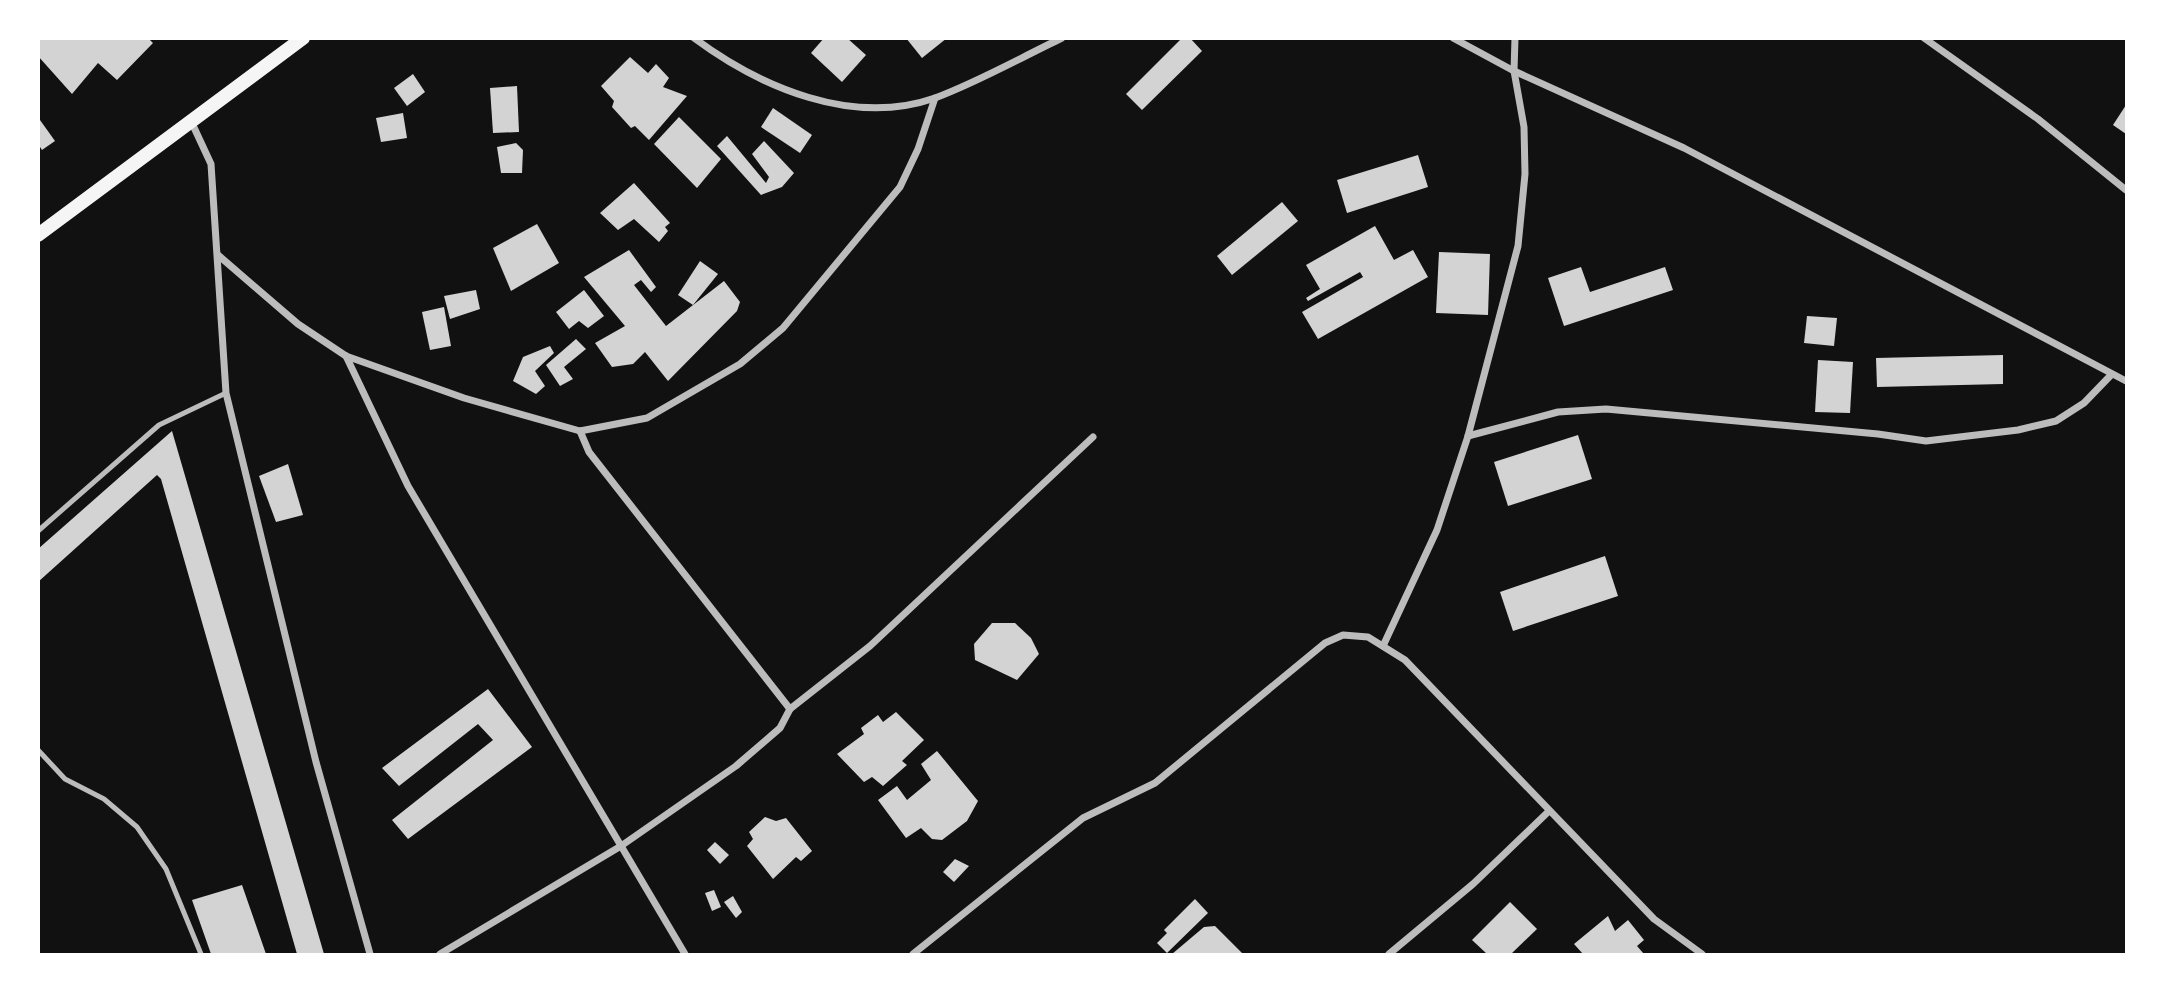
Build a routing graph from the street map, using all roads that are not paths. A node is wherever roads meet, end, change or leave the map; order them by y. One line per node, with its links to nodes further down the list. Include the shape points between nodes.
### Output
1 (303, 38): 9 (main road)
2 (694, 38): 8 (street, via 768,83 817,100 898,106)
3 (1062, 38): 8 (street)
4 (1453, 38): 7 (street)
5 (1515, 38): 7 (street)
6 (1924, 38): 10 (street, via 2038,119)
7 (1514, 71): 14 (street, via 1684,148); 18 (street, via 1524,127 1518,246)
8 (935, 98): 17 (street, via 900,187 783,328 740,365 647,418)
9 (190, 121): 11 (main road); 12 (street, via 211,164)
10 (2126, 190)
11 (38, 235)
12 (218, 255): 13 (street, via 298,324); 16 (street)
13 (346, 356): 17 (street, via 464,398); 25 (street, via 408,486)
14 (2111, 375): 15 (street); 18 (street, via 2084,403 2056,421 1937,440 1606,409 1558,412)
15 (2126, 381)
16 (226, 393): 20 (lane, via 159,425); 27 (street, via 316,762)
17 (580, 431): 22 (street, via 589,452)
18 (1468, 436): 21 (street, via 1437,530)
19 (1093, 437): 22 (street, via 870,646)
20 (38, 531)
21 (1383, 646): 24 (street, via 1405,660); 30 (street, via 1368,637 1343,635 1325,643 1155,783 1083,818)
22 (790, 709): 25 (street, via 780,728 736,766)
23 (38, 750): 26 (lane, via 65,779 104,799 137,827 166,869)
24 (1548, 812): 31 (street, via 1473,884); 32 (street, via 1654,919)
25 (621, 846): 28 (street); 29 (street)
26 (201, 954)
27 (370, 954)
28 (440, 954)
29 (685, 954)
30 (913, 954)
31 (1388, 954)
32 (1702, 954)

